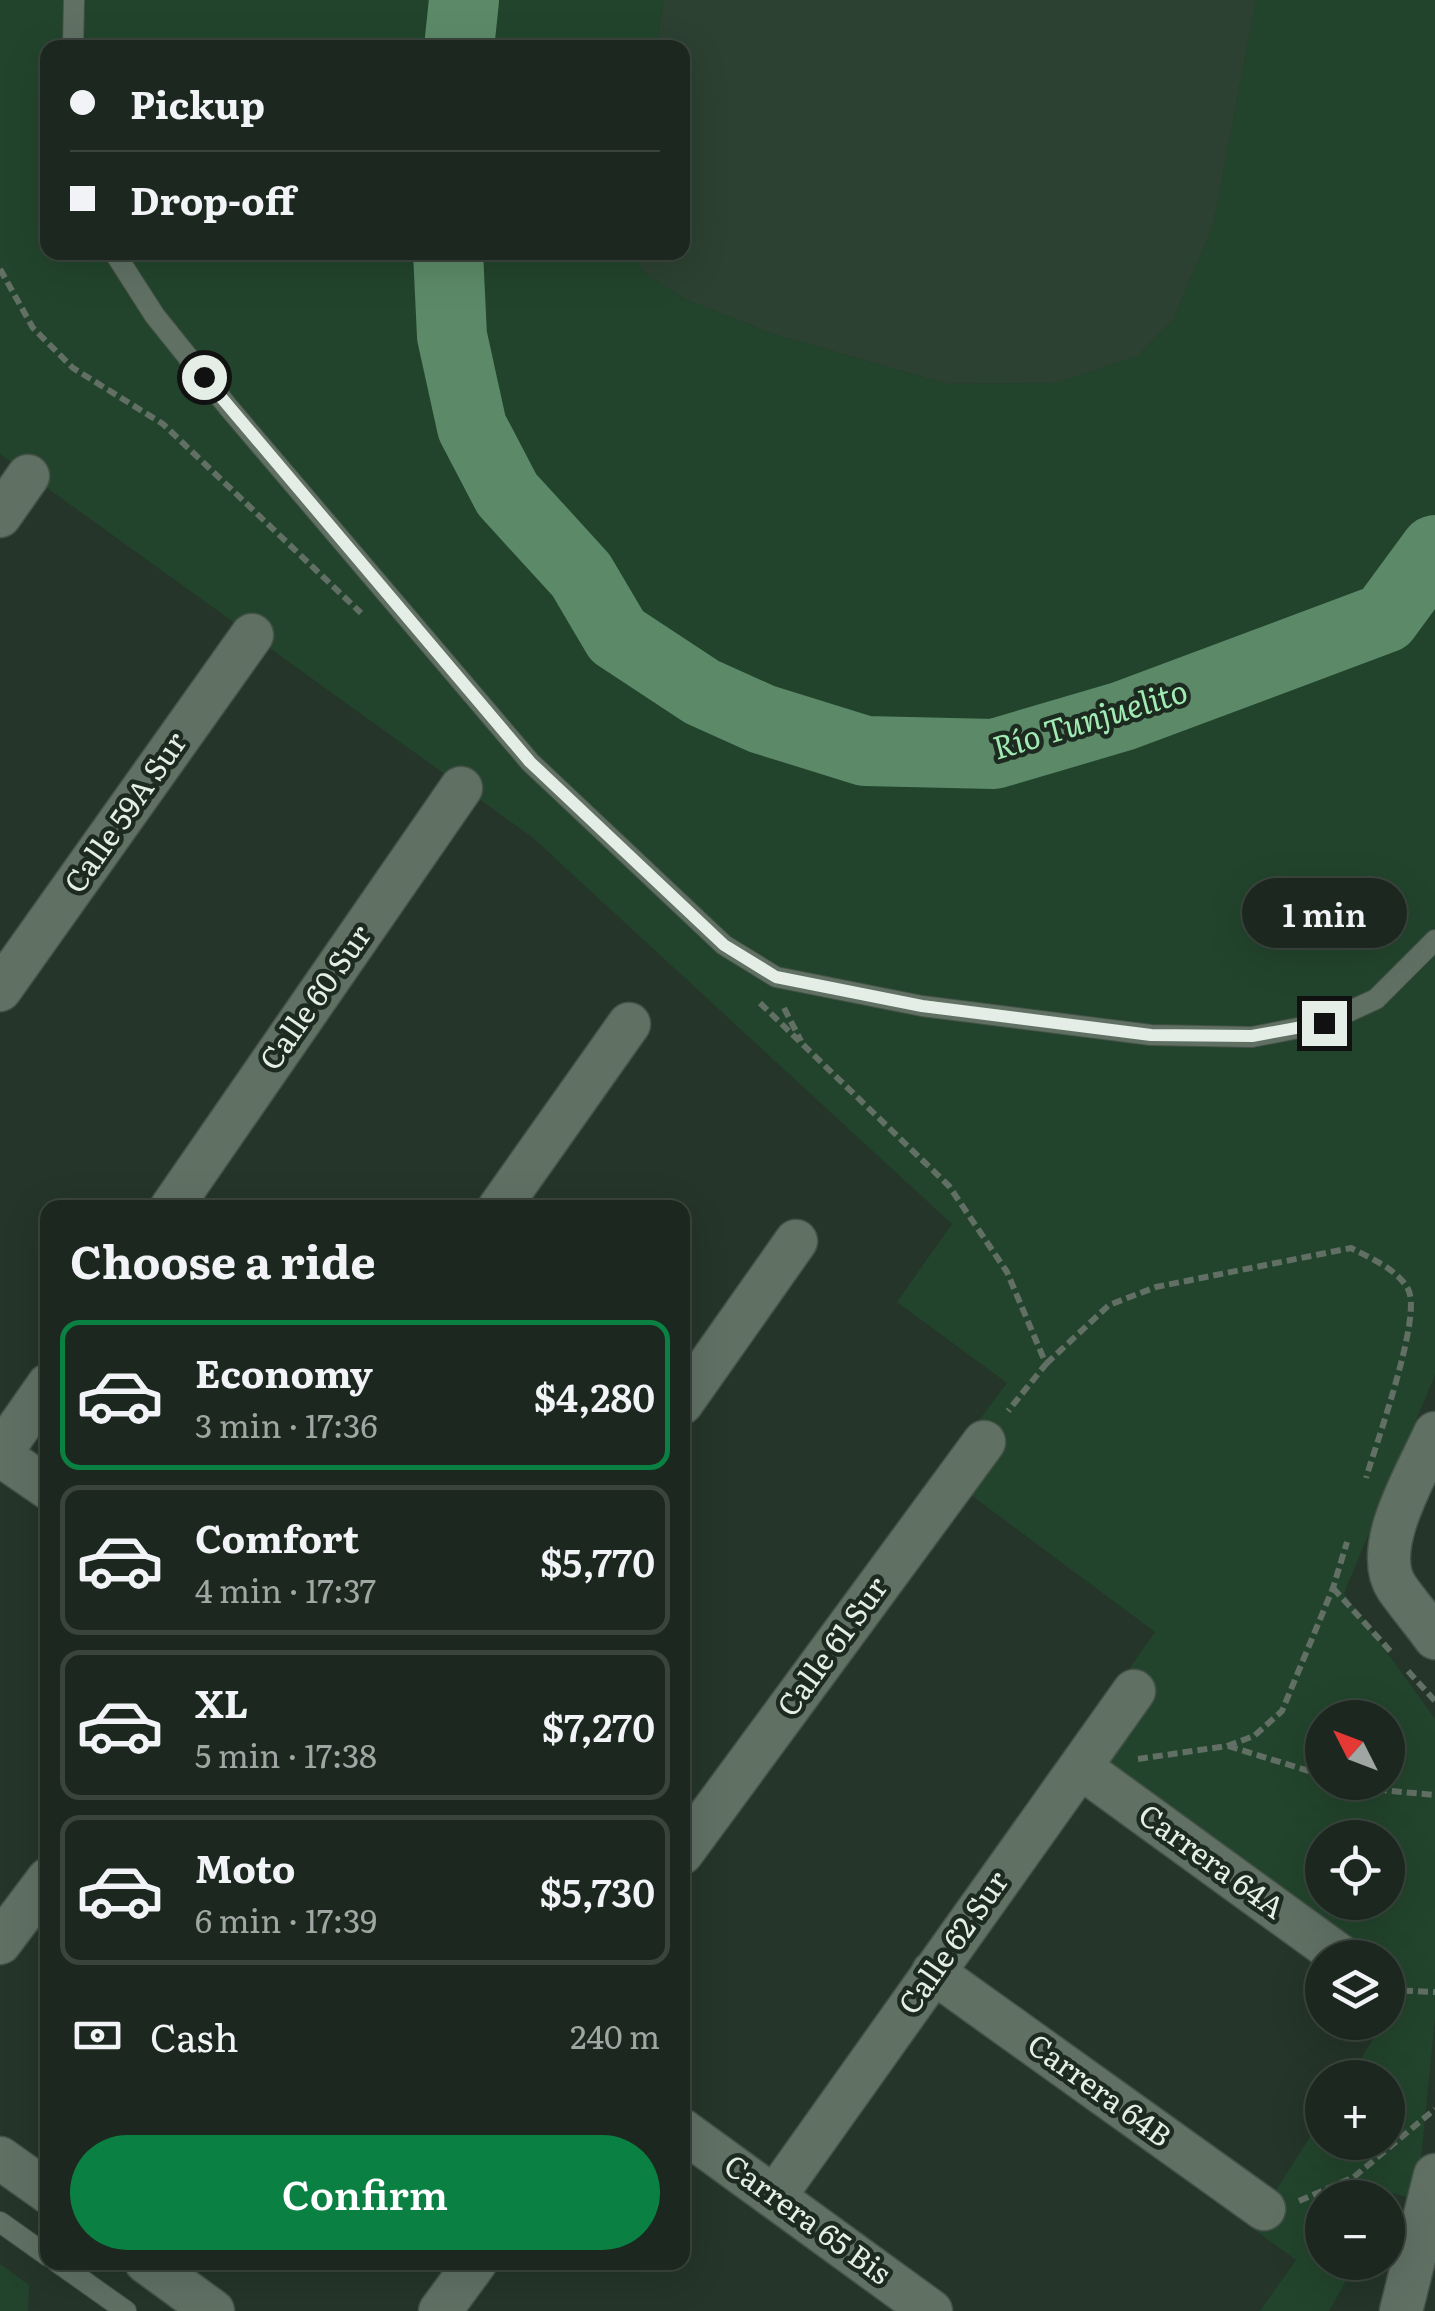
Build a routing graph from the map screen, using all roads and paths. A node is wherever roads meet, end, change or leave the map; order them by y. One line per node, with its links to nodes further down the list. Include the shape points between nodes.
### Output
1 (74, 0): 2 (lane)
2 (73, 40)
3 (119, 260): 8 (lane, via 228,408 530,762 724,945 776,977 941,1009 1151,1035 1252,1036 1324,1023 1376,999)
4 (28, 476): 5 (street)
5 (0, 516)
6 (252, 636): 9 (street, Calle 59A Sur)
7 (461, 788): 11 (street, Calle 60 Sur)
8 (1435, 940)
9 (0, 990)
10 (630, 1024): 12 (street)
11 (176, 1200)
12 (504, 1200)
13 (796, 1241): 15 (street)
14 (1046, 1364): 20 (path, via 1109,1305 1156,1287 1352,1248 1410,1290 1413,1318)
15 (690, 1392)
16 (40, 1396): 19 (street)
17 (1435, 1433): 24 (street, via 1394,1525 1388,1558 1397,1588)
18 (984, 1442): 33 (street, Calle 61 Sur)
19 (0, 1454): 21 (street)
20 (1365, 1480)
21 (40, 1482)
22 (1349, 1534): 23 (path)
23 (1333, 1588): 27 (path); 28 (path, via 1282,1711 1254,1736)
24 (1421, 1599): 25 (street)
25 (1435, 1638)
26 (1134, 1691): 29 (street, Calle 62 Sur)
27 (1435, 1701)
28 (1228, 1746): 29 (path); 30 (path)
29 (1080, 1768): 35 (street, Carrera 64A); 37 (street, Calle 62 Sur)
30 (1305, 1770)
31 (1405, 1792): 32 (path)
32 (1435, 1795)
33 (690, 1842)
34 (40, 1890): 36 (street)
35 (1318, 1940)
36 (0, 1943)
37 (934, 1972): 45 (street, Calle 62 Sur); 46 (street, Carrera 64B)
38 (1405, 1991): 39 (path)
39 (1435, 1992)
40 (1435, 2109): 46 (path, via 1354,2177 1314,2197)
41 (690, 2136): 45 (street, Carrera 65 Bis)
42 (0, 2158): 44 (street)
43 (1435, 2178): 54 (street)
44 (40, 2186)
45 (775, 2196): 53 (street, Carrera 65 Bis)
46 (1264, 2209)
47 (0, 2222): 48 (lane)
48 (40, 2250)
49 (68, 2270): 51 (lane)
50 (157, 2270): 52 (street)
51 (126, 2311)
52 (214, 2311)
53 (931, 2311)
54 (1401, 2311)

